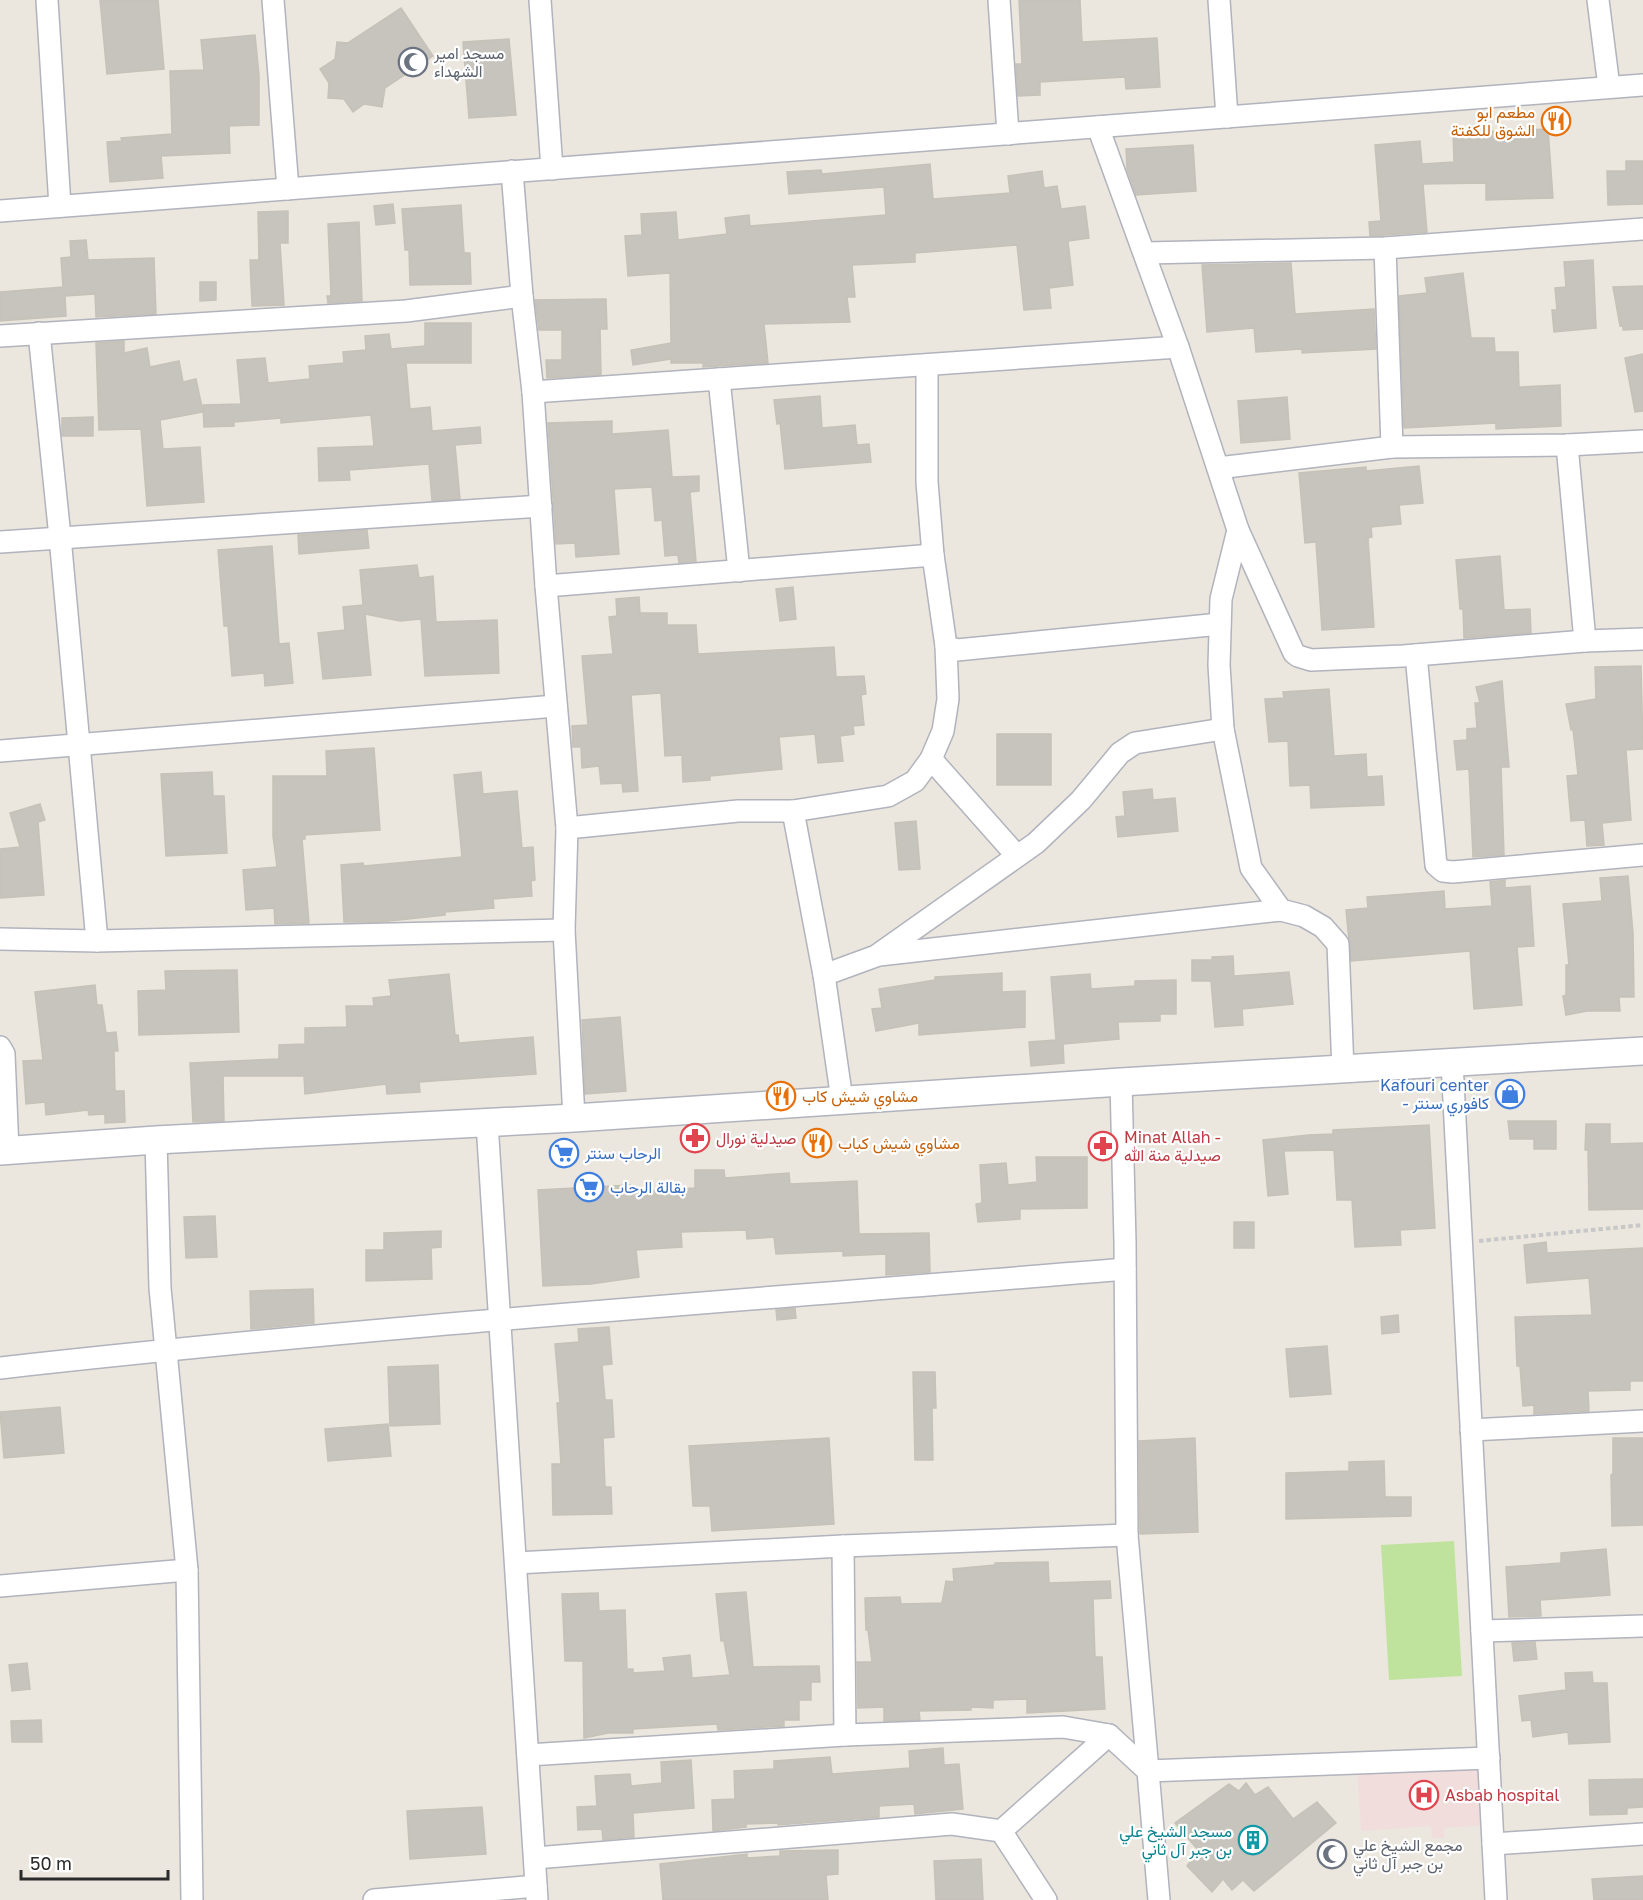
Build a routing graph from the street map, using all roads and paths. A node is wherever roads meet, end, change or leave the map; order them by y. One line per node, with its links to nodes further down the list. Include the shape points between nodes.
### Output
1 (47, 0): 15 (street)
2 (273, 0): 14 (street)
3 (540, 0): 12 (street)
4 (999, 0): 11 (street)
5 (1219, 0): 9 (street)
6 (1598, 0): 8 (street)
7 (1643, 85): 8 (street)
8 (1609, 87): 9 (street)
9 (1227, 117): 10 (street)
10 (1098, 127): 11 (street); 19 (street)
11 (1008, 134): 12 (street)
12 (552, 169): 13 (street)
13 (512, 171): 14 (street); 20 (street)
14 (288, 189): 15 (street)
15 (60, 206): 16 (street)
16 (0, 211)
17 (1643, 229): 18 (street)
18 (1385, 248): 19 (street); 29 (street)
19 (1145, 253): 23 (street)
20 (522, 296): 21 (street, via 406,312); 26 (street)
21 (39, 333): 22 (street); 33 (street)
22 (0, 336)
23 (1178, 347): 24 (street); 30 (street)
24 (927, 365): 25 (street); 35 (street, via 927,482)
25 (719, 379): 26 (street); 36 (street)
26 (533, 392): 31 (street)
27 (1643, 441): 28 (street)
28 (1568, 445): 29 (street); 40 (street)
29 (1392, 447): 30 (street)
30 (1218, 468): 32 (street)
31 (541, 506): 33 (street); 37 (street)
32 (1238, 530): 38 (street, via 1221,599); 42 (street, via 1298,656 1311,660)
33 (60, 537): 34 (street); 45 (street)
34 (0, 542)
35 (933, 555): 36 (street); 41 (street)
36 (739, 571): 37 (street)
37 (546, 586): 43 (street)
38 (1220, 624): 41 (street, via 957,650); 44 (street)
39 (1643, 639): 40 (street)
40 (1585, 641): 42 (street)
41 (946, 646): 47 (street, via 948,699 943,731)
42 (1416, 656): 50 (street, via 1436,865 1453,872)
43 (556, 706): 45 (street); 49 (street)
44 (1223, 729): 51 (street, via 1135,743 1120,753 1081,800); 52 (street, via 1251,868)
45 (79, 745): 46 (street); 55 (street)
46 (0, 751)
47 (931, 759): 48 (street, via 915,781 888,796); 51 (street)
48 (793, 811): 49 (street, via 738,811); 57 (street)
49 (567, 828): 53 (street)
50 (1643, 855)
51 (1017, 856): 56 (street)
52 (1281, 910): 56 (street); 61 (street, via 1304,916 1323,927 1338,944)
53 (564, 930): 55 (street); 64 (street)
54 (0, 939): 55 (street)
55 (98, 941)
56 (876, 956): 57 (street)
57 (824, 975): 63 (street)
58 (0, 1047): 67 (street, via 4,1054)
59 (1643, 1051): 60 (street)
60 (1452, 1062): 61 (street); 69 (street)
61 (1343, 1070): 62 (street)
62 (1121, 1082): 63 (street); 70 (street)
63 (842, 1100): 64 (street)
64 (574, 1118): 65 (street)
65 (487, 1123): 66 (street); 71 (street)
66 (156, 1140): 67 (street); 72 (street, via 160,1288)
67 (4, 1151)
68 (1643, 1225): 69 (path)
69 (1462, 1243): 75 (street)
70 (1125, 1269): 71 (street); 76 (street)
71 (500, 1320): 72 (street); 78 (street)
72 (166, 1350): 73 (street); 79 (street)
73 (0, 1368)
74 (1643, 1421): 75 (street)
75 (1472, 1430): 82 (street)
76 (1127, 1535): 77 (street); 87 (street)
77 (843, 1546): 78 (street); 83 (street)
78 (516, 1563): 85 (street)
79 (187, 1570): 80 (street); 93 (street)
80 (0, 1586)
81 (1643, 1626): 82 (street)
82 (1482, 1631): 86 (street)
83 (845, 1735): 84 (street, via 1063,1727); 85 (street)
84 (1108, 1735): 87 (street); 88 (street)
85 (528, 1755): 91 (street)
86 (1489, 1758): 87 (street); 90 (street)
87 (1148, 1771): 96 (street)
88 (1000, 1831): 91 (street, via 952,1824); 95 (street)
89 (1643, 1834): 90 (street)
90 (1493, 1844): 98 (street)
91 (534, 1858): 92 (street)
92 (536, 1893): 94 (street)
93 (192, 1900)
94 (374, 1900)
95 (1046, 1900)
96 (1159, 1900)
97 (1487, 1900): 98 (street)
98 (1496, 1900)

